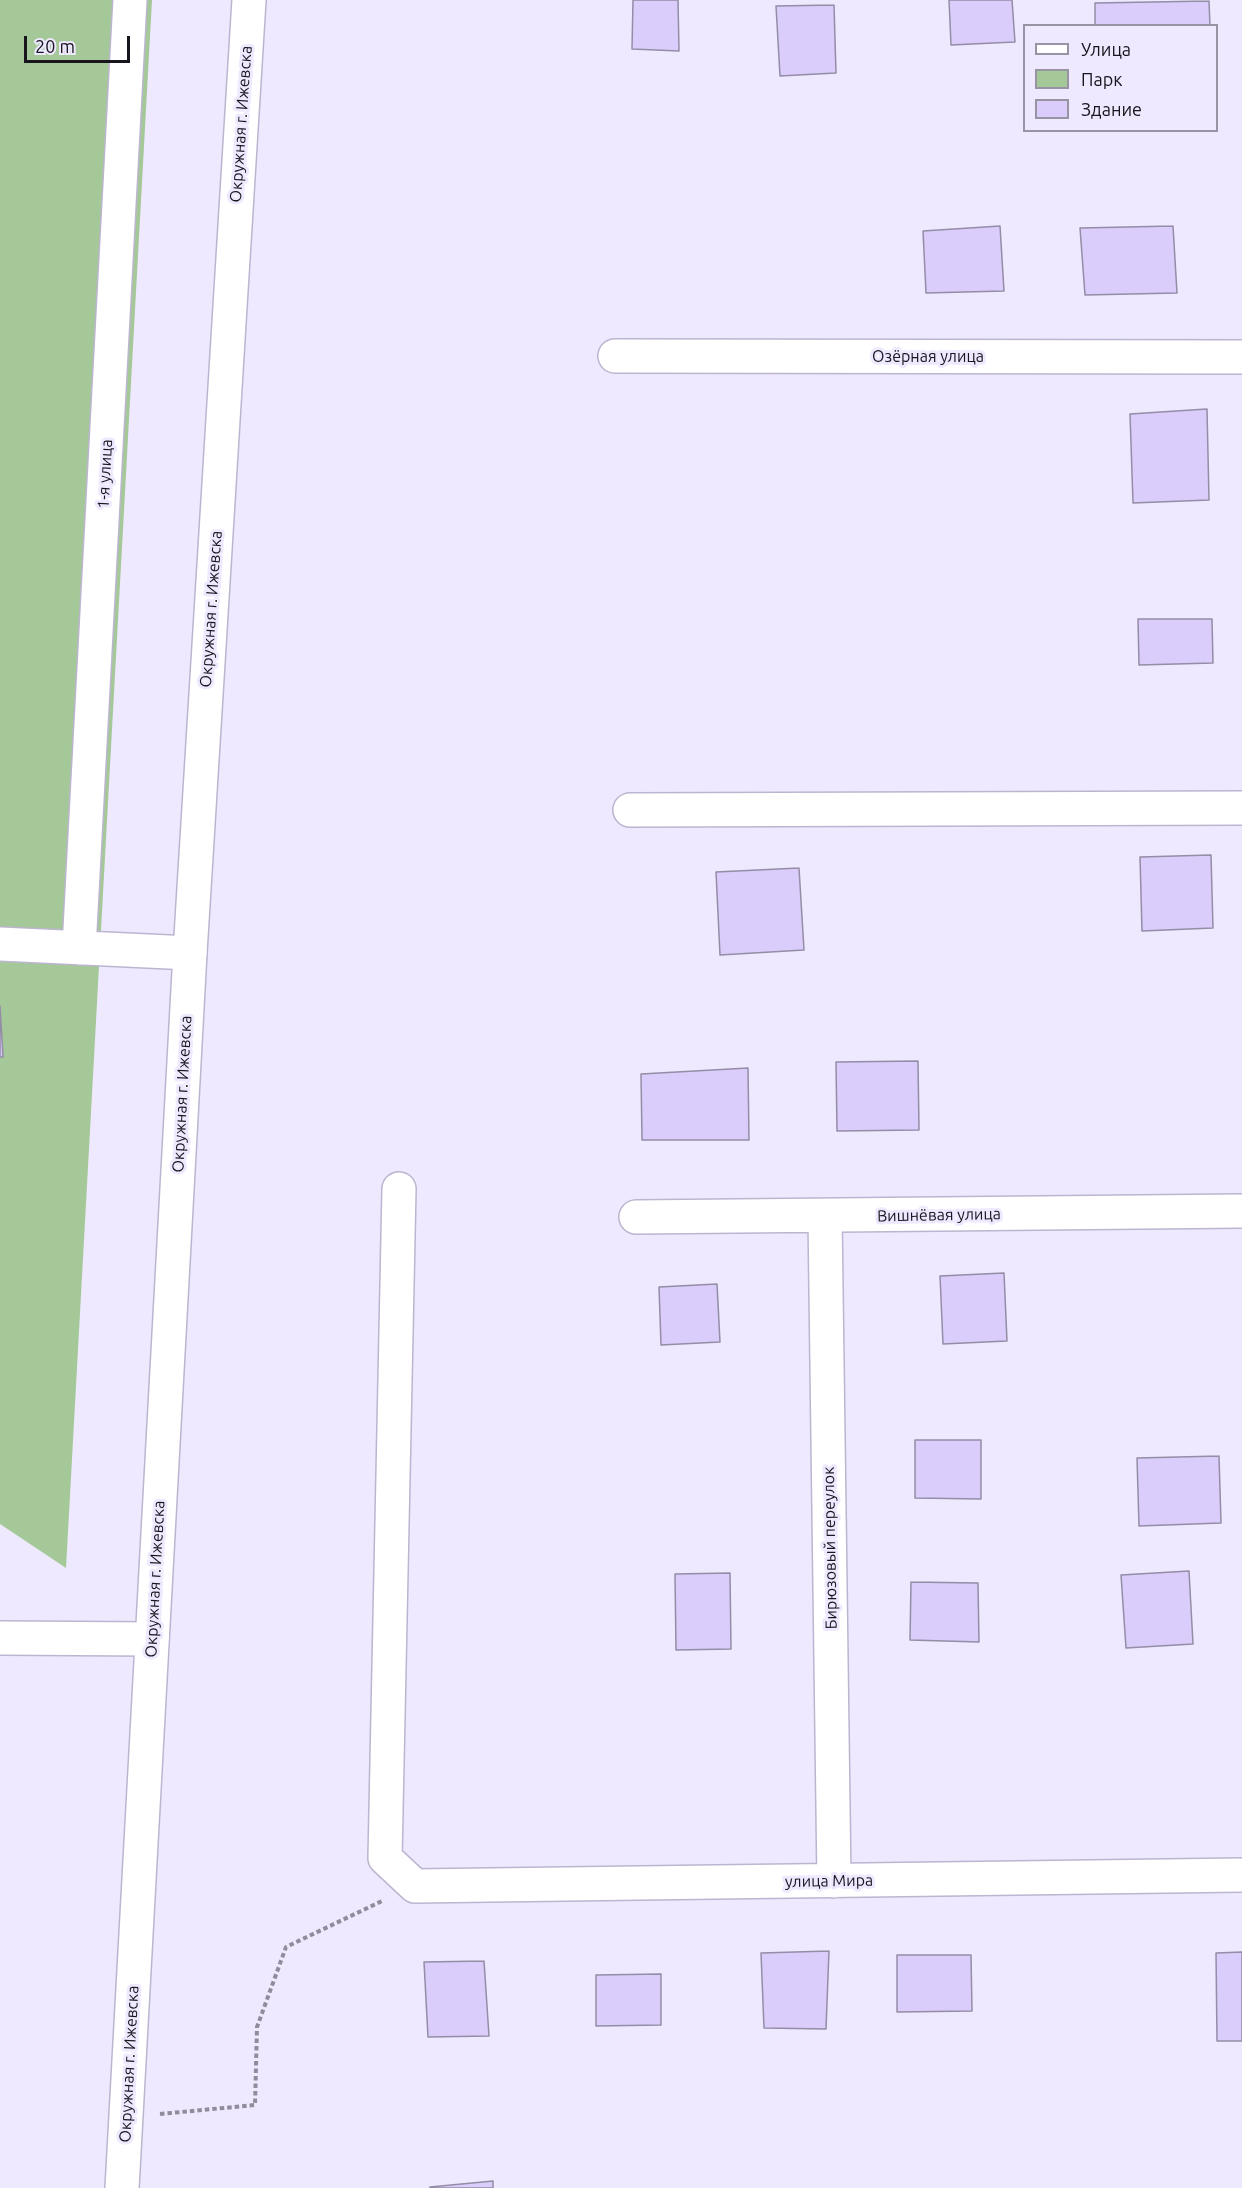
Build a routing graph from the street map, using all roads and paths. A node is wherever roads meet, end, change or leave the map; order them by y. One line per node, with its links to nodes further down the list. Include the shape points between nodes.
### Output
1 (130, 0): 8 (street, 1-я улица)
2 (249, 0): 9 (street, Окружная г. Ижевска)
3 (615, 356): 4 (street, Озёрная улица)
4 (1242, 357)
5 (1242, 808): 6 (street)
6 (630, 810)
7 (0, 944): 8 (street)
8 (79, 948): 9 (street)
9 (190, 953): 15 (street, Окружная г. Ижевска)
10 (399, 1189): 18 (street, via 385,1858)
11 (1242, 1211): 12 (street, Вишнёвая улица)
12 (825, 1216): 13 (street, Вишнёвая улица); 17 (street, Бирюзовый переулок)
13 (636, 1217)
14 (0, 1638): 15 (street)
15 (152, 1639): 19 (street, Окружная г. Ижевска)
16 (1242, 1875): 17 (street, улица Мира)
17 (834, 1881): 18 (street, улица Мира)
18 (415, 1886): 19 (path, via 286,1947 257,2027 255,2105)
19 (126, 2117): 20 (street, Окружная г. Ижевска)
20 (122, 2188)

